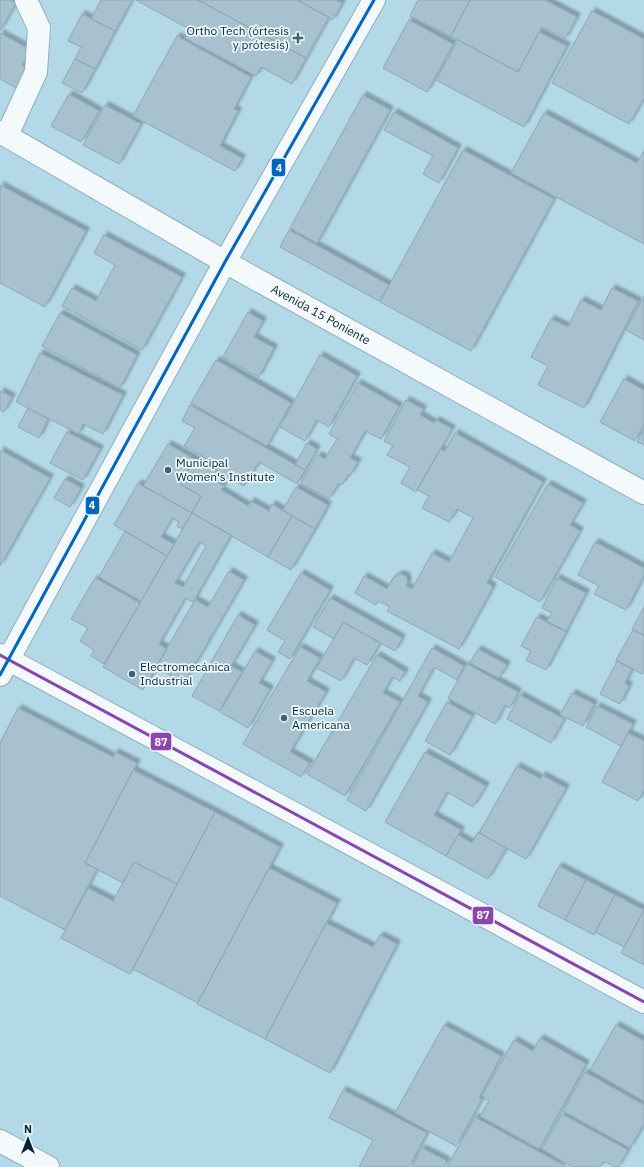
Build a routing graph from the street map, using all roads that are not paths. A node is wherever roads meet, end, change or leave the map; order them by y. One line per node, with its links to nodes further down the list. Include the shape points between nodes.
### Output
1 (26, 0): 3 (street, via 38,28 36,72)
2 (374, 0): 4 (street)
3 (3, 134): 4 (street, Avenida 15 Poniente)
4 (225, 262): 5 (street, Avenida 15 Poniente); 6 (street)
5 (644, 493)
6 (3, 663): 7 (street)
7 (644, 1002)
8 (0, 1141): 9 (street)
9 (48, 1167)

